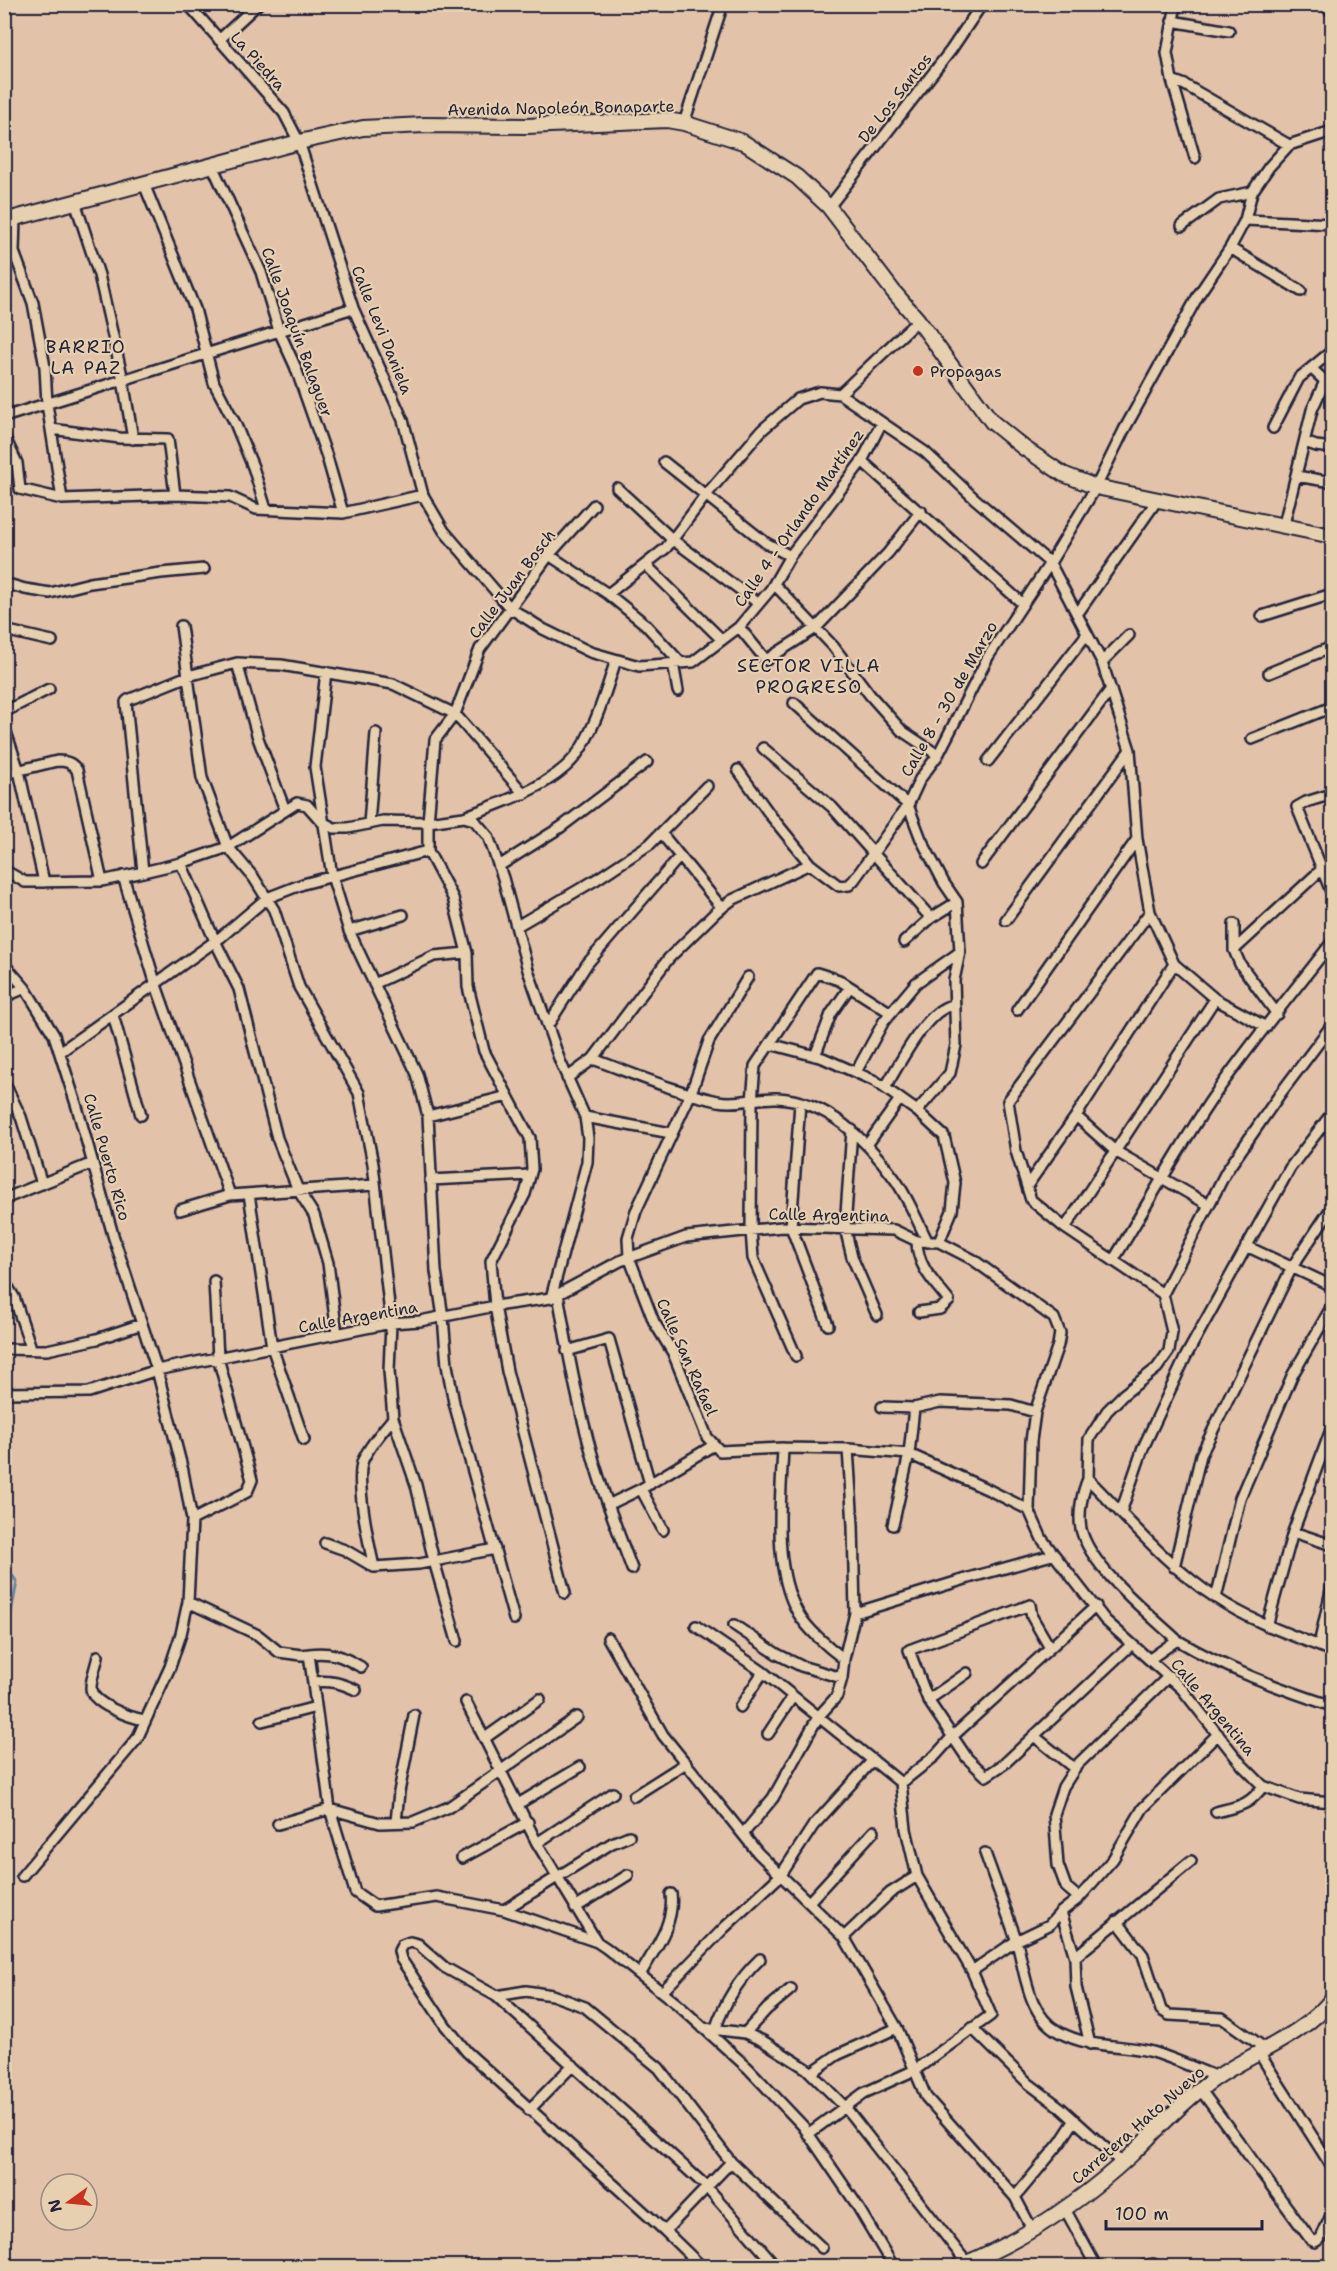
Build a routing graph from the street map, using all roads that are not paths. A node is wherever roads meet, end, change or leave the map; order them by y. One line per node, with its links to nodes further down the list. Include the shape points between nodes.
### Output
1 (188, 4): 10 (street, La Piedra)
2 (258, 4): 10 (street)
3 (723, 4): 12 (street)
4 (982, 4): 21 (street, De Los Santos)
5 (1176, 4): 8 (street)
6 (1323, 4): 7 (street)
7 (1332, 12)
8 (1172, 21): 9 (street); 11 (street, via 1167,53)
9 (1229, 31)
10 (219, 40): 14 (street, La Piedra, via 284,113)
11 (1172, 80): 15 (street); 16 (street)
12 (684, 123): 14 (main road, Avenida Napoleón Bonaparte, via 667,120 363,128); 21 (main road, Avenida Napoleón Bonaparte, via 743,142 797,177)
13 (1332, 131): 15 (street)
14 (299, 142): 17 (main road, Avenida Napoleón Bonaparte); 28 (street, Calle Levi Daniela)
15 (1289, 145): 19 (street)
16 (1195, 159)
17 (212, 165): 18 (main road, Avenida Napoleón Bonaparte); 30 (street, Calle Joaquín Balaguer, via 261,272)
18 (144, 184): 20 (main road, Avenida Napoleón Bonaparte); 32 (street, via 195,309)
19 (1252, 192): 23 (street, Calle 8 - 30 de Marzo); 25 (street, via 1219,200)
20 (75, 202): 22 (main road, Avenida Napoleón Bonaparte); 34 (street, via 99,275)
21 (829, 207): 29 (main road, Avenida Napoleón Bonaparte)
22 (10, 220): 38 (street, via 14,252 33,303 45,367)
23 (1245, 220): 24 (street); 26 (street, Calle 8 - 30 de Marzo)
24 (1332, 224)
25 (1182, 226)
26 (1230, 248): 27 (street); 51 (street, Calle 8 - 30 de Marzo, via 1199,294)
27 (1302, 291)
28 (353, 308): 30 (street); 54 (street, Calle Levi Daniela, via 403,420)
29 (918, 320): 36 (street); 51 (main road, Avenida Napoleón Bonaparte, via 992,422 1063,474)
30 (279, 331): 32 (street); 61 (street, Calle Joaquín Balaguer, via 296,366)
31 (1332, 351): 33 (street)
32 (207, 354): 34 (street); 59 (street, via 214,383 235,423)
33 (1311, 368): 35 (street); 41 (street, via 1299,378)
34 (123, 380): 38 (street); 44 (street)
35 (1325, 381): 37 (street); 45 (street, via 1312,410)
36 (840, 394): 40 (street); 55 (street, via 820,392 798,399 762,430)
37 (1332, 394)
38 (47, 404): 39 (street); 42 (street)
39 (4, 417)
40 (882, 424): 47 (street, Calle 4 - Orlando Martínez); 67 (street, via 925,452)
41 (1273, 428)
42 (51, 429): 44 (street); 56 (street)
43 (4, 436): 56 (street, via 17,463 20,489)
44 (134, 440): 53 (street, via 168,439)
45 (1305, 442): 46 (street); 49 (street)
46 (1332, 448)
47 (862, 461): 60 (street); 66 (street, Calle 4 - Orlando Martínez)
48 (664, 462): 55 (street)
49 (1296, 476): 50 (street); 62 (street)
50 (1332, 482)
51 (1096, 487): 57 (main road, Avenida Napoleón Bonaparte); 67 (street, Calle 8 - 30 de Marzo)
52 (617, 488): 64 (street)
53 (175, 495): 56 (street); 59 (street, via 230,497 256,509)
54 (423, 495): 61 (street); 76 (street, Calle 4 - Orlando Martínez, via 444,531)
55 (706, 495): 64 (street); 66 (street, via 766,543)
56 (62, 499)
57 (1158, 499): 62 (main road, Avenida Napoleón Bonaparte); 77 (street)
58 (594, 505): 65 (street, Calle Juan Bosch)
59 (266, 509): 61 (street)
60 (921, 511): 75 (street); 81 (street, via 888,553)
61 (343, 513)
62 (1284, 524): 63 (main road, Avenida Napoleón Bonaparte)
63 (1332, 536)
64 (673, 540): 68 (street); 74 (street)
65 (549, 555): 72 (street); 76 (street, Calle Juan Bosch)
66 (790, 556): 71 (street, Calle 4 - Orlando Martínez)
67 (1050, 563): 75 (street, Calle 8 - 30 de Marzo); 77 (street)
68 (646, 565): 72 (street); 85 (street)
69 (204, 569): 70 (street, via 90,583 50,593)
70 (4, 583)
71 (774, 584): 74 (street, Calle 4 - Orlando Martínez); 81 (street)
72 (608, 594): 91 (street, via 645,624)
73 (1332, 594): 78 (street)
74 (758, 603): 80 (street, Calle 4 - Orlando Martínez)
75 (1023, 604): 107 (street, Calle 8 - 30 de Marzo, via 988,657)
76 (510, 608): 88 (street, Calle 4 - Orlando Martínez, via 543,629); 101 (street, Calle Juan Bosch, via 480,649)
77 (1078, 613): 83 (street)
78 (1262, 616)
79 (181, 626): 94 (street)
80 (739, 627): 81 (street, via 766,660); 85 (street, Calle 4 - Orlando Martínez)
81 (816, 628): 107 (street, via 902,731)
82 (4, 630): 86 (street)
83 (1087, 634): 89 (street); 108 (street)
84 (1129, 634): 89 (street)
85 (722, 640): 91 (street, Calle 4 - Orlando Martínez, via 693,662)
86 (52, 641)
87 (1332, 647): 93 (street)
88 (616, 660): 91 (street, Calle 4 - Orlando Martínez, via 639,666); 114 (street, via 588,735 574,759)
89 (1102, 662): 96 (street)
90 (237, 663): 92 (street); 94 (street); 117 (street, via 258,738)
91 (677, 663): 97 (street)
92 (326, 672): 101 (street, via 393,684); 119 (street, via 315,767)
93 (1269, 673)
94 (188, 675): 124 (street, via 202,778); 134 (street, via 126,702)
95 (49, 689): 100 (street)
96 (1111, 689): 106 (street); 130 (street)
97 (678, 691)
98 (794, 703): 116 (street)
99 (1332, 707): 104 (street)
100 (4, 712)
101 (455, 714): 114 (street); 120 (street, Calle Juan Bosch, via 435,740)
102 (4, 726): 111 (street)
103 (376, 733): 121 (street)
104 (1252, 739)
105 (763, 748): 126 (street, via 832,807)
106 (1130, 750): 123 (street); 146 (street)
107 (938, 755): 116 (street, Calle 8 - 30 de Marzo, via 920,779)
108 (988, 761)
109 (647, 762): 131 (street, via 561,827)
110 (738, 770): 129 (street)
111 (19, 771): 112 (street); 137 (street, via 57,761 73,764); 138 (street)
112 (4, 774)
113 (707, 786): 122 (street)
114 (524, 794): 118 (street)
115 (1332, 794): 133 (street, via 1297,807)
116 (908, 805): 126 (street, Calle 8 - 30 de Marzo); 141 (street, via 921,839)
117 (285, 810): 119 (street, via 297,802 307,805); 124 (street)
118 (464, 817): 120 (street); 131 (street, via 474,820 488,836)
119 (322, 822): 121 (street, via 334,828); 136 (street)
120 (428, 822): 121 (street); 125 (street, Calle Juan Bosch)
121 (369, 824)
122 (661, 833): 127 (street); 148 (street, via 597,879)
123 (1137, 839): 143 (street); 166 (street)
124 (228, 847): 128 (street); 140 (street)
125 (428, 851): 136 (street); 155 (street, via 453,898)
126 (874, 853): 129 (street, Calle 8 - 30 de Marzo, via 849,885 839,886); 145 (street)
127 (680, 856): 142 (street); 171 (street, via 587,964)
128 (181, 863): 134 (street); 150 (street)
129 (810, 864): 142 (street)
130 (981, 864)
131 (499, 866): 148 (street)
132 (4, 870): 138 (street, via 25,882)
133 (1322, 870): 139 (street); 153 (street)
134 (143, 872): 135 (street)
135 (123, 876): 137 (street); 160 (street)
136 (332, 876): 140 (street); 149 (street)
137 (102, 881): 138 (street)
138 (44, 882)
139 (1332, 894)
140 (267, 898): 150 (street); 201 (street, via 299,987 359,1093)
141 (957, 902): 145 (street); 154 (street)
142 (722, 908): 176 (street, via 669,958)
143 (1150, 912): 157 (street); 202 (street, via 1008,1101)
144 (403, 915): 149 (street)
145 (932, 918): 151 (street)
146 (1006, 920)
147 (1234, 924): 153 (street)
148 (517, 926): 171 (street)
149 (349, 931): 159 (street)
150 (215, 941): 160 (street); 203 (street, via 240,989 276,1138)
151 (904, 942)
152 (1332, 942): 168 (street)
153 (1234, 950): 168 (street)
154 (960, 952): 165 (street, via 954,980); 167 (street, via 916,983)
155 (467, 953): 159 (street, via 434,956); 182 (street, via 468,987 484,1051)
156 (4, 964): 161 (street, Calle Puerto Rico)
157 (1174, 964): 164 (street); 190 (street)
158 (748, 977): 181 (street, Calle San Rafael, via 709,1041)
159 (374, 984): 189 (street, via 417,1074)
160 (156, 985): 169 (street); 205 (street)
161 (25, 988): 163 (street); 174 (street, Calle Puerto Rico)
162 (849, 988): 167 (street); 173 (street, via 817,973); 175 (street, via 831,1014)
163 (4, 997)
164 (1215, 999): 172 (street); 195 (street)
165 (955, 1005): 180 (street, via 942,1010 917,1035); 186 (street, via 956,1045 950,1073)
166 (1017, 1010)
167 (891, 1013): 177 (street)
168 (1277, 1014): 172 (street)
169 (113, 1015): 174 (street); 188 (street)
170 (1332, 1024): 207 (street, via 1233,1162)
171 (548, 1025): 178 (street)
172 (1266, 1027): 198 (street, via 1211,1100)
173 (770, 1044): 175 (street); 184 (street, via 755,1066)
174 (60, 1052): 196 (street, Calle Puerto Rico)
175 (815, 1056): 177 (street)
176 (593, 1059): 178 (street); 181 (street)
177 (856, 1072): 180 (street)
178 (567, 1078): 191 (street)
179 (4, 1082): 200 (street, via 21,1117)
180 (885, 1088): 183 (street)
181 (691, 1093): 184 (street, via 720,1101); 193 (street, Calle San Rafael)
182 (508, 1096): 189 (street); 197 (street, via 530,1138)
183 (900, 1099): 186 (street); 194 (street)
184 (752, 1101): 185 (street, via 777,1098); 213 (street)
185 (800, 1103): 192 (street); 210 (street)
186 (917, 1111): 216 (street, via 944,1136 955,1183 952,1211)
187 (1332, 1113): 217 (street, via 1290,1168)
188 (141, 1115)
189 (428, 1116): 199 (street)
190 (1076, 1116): 195 (street); 202 (street)
191 (585, 1117): 193 (street); 225 (street, via 587,1162)
192 (852, 1130): 194 (street); 211 (street)
193 (671, 1133): 218 (street, Calle San Rafael, via 636,1211 628,1238)
194 (867, 1145): 215 (street, via 895,1179)
195 (1115, 1151): 198 (street); 212 (street)
196 (93, 1163): 200 (street); 232 (street, Calle Puerto Rico)
197 (530, 1175): 199 (street); 226 (street, via 525,1194 491,1261)
198 (1161, 1177): 207 (street); 219 (street)
199 (430, 1180): 230 (street)
200 (42, 1184): 206 (street)
201 (375, 1185): 203 (street); 231 (street)
202 (1027, 1186): 212 (street, via 1031,1200)
203 (298, 1190): 204 (street); 234 (street, via 314,1215 328,1263)
204 (249, 1194): 205 (street); 235 (street)
205 (230, 1195): 209 (street)
206 (4, 1199)
207 (1209, 1205): 224 (street)
208 (1332, 1207): 220 (street)
209 (180, 1210)
210 (791, 1227): 211 (street, Calle Argentina); 213 (street, Calle Argentina); 233 (street)
211 (845, 1228): 214 (street, Calle Argentina, via 894,1230); 229 (street, via 852,1257)
212 (1065, 1228): 219 (street)
213 (751, 1230): 218 (street, Calle Argentina, via 686,1237); 239 (street, via 753,1258)
214 (917, 1241): 215 (street, Calle Argentina); 228 (street, via 921,1265 949,1301 940,1309)
215 (928, 1242): 216 (street, Calle Argentina)
216 (939, 1242): 245 (street, Calle Argentina, via 972,1258 1054,1318 1060,1333 1058,1345)
217 (1246, 1246): 220 (street); 257 (street, via 1186,1356 1148,1438)
218 (629, 1257): 225 (street, Calle Argentina); 249 (street, Calle San Rafael, via 654,1322)
219 (1114, 1259): 224 (street)
220 (1292, 1267): 223 (street); 267 (street, via 1201,1455)
221 (214, 1281): 240 (street)
222 (4, 1286): 236 (street, via 14,1297)
223 (1332, 1286)
224 (1163, 1294): 253 (street, via 1172,1332 1169,1351 1157,1368 1107,1411 1089,1439)
225 (555, 1296): 226 (street, Calle Argentina); 238 (street)
226 (495, 1306): 230 (street, Calle Argentina); 271 (street, via 507,1371)
227 (1332, 1306): 272 (street, via 1292,1376 1240,1498)
228 (919, 1312)
229 (876, 1315)
230 (443, 1317): 231 (street, Calle Argentina); 264 (street, via 454,1403)
231 (391, 1323): 234 (street, Calle Argentina); 246 (street, via 388,1371)
232 (142, 1324): 236 (street, via 97,1340 47,1350); 241 (street, Calle Puerto Rico)
233 (828, 1325)
234 (337, 1334): 235 (street, Calle Argentina)
235 (272, 1347): 240 (street, Calle Argentina); 248 (street)
236 (31, 1348): 237 (street)
237 (4, 1349)
238 (567, 1351): 254 (street, via 609,1339); 255 (street)
239 (796, 1356)
240 (218, 1358): 241 (street, Calle Argentina); 258 (street, via 252,1480 248,1492)
241 (158, 1370): 242 (street, Calle Argentina, via 89,1392); 258 (street, Calle Puerto Rico)
242 (4, 1393)
243 (882, 1407): 244 (street)
244 (914, 1408): 245 (street, via 940,1402 1011,1405); 252 (street)
245 (1035, 1412): 256 (street, Calle Argentina)
246 (393, 1418): 266 (street, via 416,1485); 268 (street, via 362,1462 363,1502)
247 (1332, 1427): 261 (street)
248 (304, 1440)
249 (714, 1445): 250 (street, via 720,1451); 254 (street)
250 (783, 1448): 251 (street); 289 (street, via 780,1525 788,1586 798,1614)
251 (848, 1449): 252 (street); 275 (street)
252 (909, 1454): 256 (street); 259 (street)
253 (1088, 1479): 257 (street); 281 (street, via 1082,1494 1081,1527 1087,1546 1102,1567)
254 (645, 1486): 255 (street); 260 (street)
255 (608, 1505): 269 (street)
256 (1029, 1510): 265 (street, Calle Argentina)
257 (1120, 1512): 267 (street)
258 (192, 1520): 273 (street, Calle Puerto Rico)
259 (893, 1525)
260 (663, 1530)
261 (1293, 1532): 263 (street); 279 (street)
262 (325, 1543): 268 (street)
263 (1332, 1545)
264 (495, 1549): 266 (street); 276 (street)
265 (1052, 1555): 274 (street, Calle Argentina); 275 (street)
266 (434, 1561): 268 (street); 282 (street)
267 (1174, 1567): 272 (street)
268 (374, 1568)
269 (632, 1569)
270 (1332, 1586): 284 (street)
271 (565, 1593)
272 (1216, 1598): 279 (street)
273 (188, 1602): 287 (street, via 258,1635 279,1652); 308 (street, Calle Puerto Rico, via 170,1667)
274 (1096, 1606): 283 (street, Calle Argentina); 285 (street)
275 (855, 1613): 289 (street)
276 (514, 1619)
277 (735, 1624): 295 (street, via 777,1654)
278 (696, 1626): 292 (street)
279 (1267, 1626): 284 (street)
280 (608, 1638): 316 (street, via 663,1735)
281 (1177, 1640): 290 (street); 302 (street, via 1261,1682)
282 (458, 1641)
283 (1132, 1644): 290 (street, Calle Argentina); 313 (street)
284 (1319, 1645): 286 (street)
285 (1050, 1648): 300 (street, via 1032,1617 1030,1605 909,1650); 312 (street)
286 (1332, 1651)
287 (309, 1654): 291 (street, via 324,1652); 296 (street)
288 (98, 1656): 308 (street, via 91,1688 95,1698 134,1719)
289 (844, 1659): 295 (street)
290 (1150, 1659): 294 (street, Calle Argentina)
291 (361, 1667)
292 (763, 1672): 298 (street); 304 (street)
293 (967, 1673): 300 (street)
294 (1169, 1676): 311 (street, Calle Argentina); 318 (street)
295 (842, 1678): 307 (street, via 837,1696)
296 (313, 1682): 297 (street, via 326,1680); 303 (street)
297 (356, 1690)
298 (793, 1696): 307 (street); 310 (street)
299 (540, 1699): 314 (street)
300 (928, 1700): 312 (street)
301 (466, 1702): 314 (street)
302 (1332, 1706)
303 (316, 1707): 309 (street); 326 (street)
304 (740, 1707)
305 (414, 1715): 328 (street)
306 (577, 1717): 319 (street)
307 (818, 1717): 315 (street); 332 (street, via 773,1798)
308 (145, 1720): 340 (street, Calle Puerto Rico, via 136,1738)
309 (262, 1722)
310 (768, 1734)
311 (1218, 1734): 321 (street, Calle Argentina); 344 (street, via 1143,1808 1113,1859)
312 (953, 1736): 313 (street, via 967,1758 987,1776); 320 (street)
313 (1034, 1736): 318 (street)
314 (485, 1738): 319 (street)
315 (873, 1760): 320 (street); 339 (street, via 813,1826)
316 (686, 1762): 323 (street); 332 (street)
317 (580, 1767): 325 (street)
318 (1075, 1769): 344 (street, via 1063,1787 1054,1814 1058,1865 1066,1887)
319 (501, 1771): 325 (street); 328 (street, via 449,1807 413,1822)
320 (901, 1783): 342 (street)
321 (1263, 1786): 324 (street, Calle Argentina, via 1299,1799); 327 (street, via 1245,1805)
322 (612, 1793): 334 (street)
323 (634, 1796)
324 (1332, 1802)
325 (518, 1804): 329 (street)
326 (330, 1809): 328 (street, via 380,1822); 330 (street); 347 (street, via 355,1892 375,1906 437,1897)
327 (1216, 1812)
328 (396, 1822)
329 (528, 1822): 334 (street); 336 (street)
330 (278, 1824)
331 (874, 1831): 345 (street)
332 (743, 1834): 339 (street)
333 (629, 1836): 341 (street)
334 (537, 1843): 341 (street)
335 (985, 1852): 351 (street)
336 (462, 1858)
337 (1191, 1861): 349 (street)
338 (628, 1875): 346 (street)
339 (781, 1875): 345 (street); 358 (street)
340 (22, 1876)
341 (557, 1876): 346 (street); 347 (street)
342 (917, 1876): 350 (street, via 890,1893); 355 (street)
343 (671, 1894): 356 (street, via 669,1921)
344 (1079, 1898): 348 (street)
345 (809, 1902): 350 (street)
346 (575, 1908): 352 (street)
347 (504, 1910): 352 (street)
348 (1060, 1912): 351 (street, via 1049,1924); 353 (street)
349 (1117, 1922): 353 (street); 367 (street, via 1143,1954 1161,2010 1169,2015 1222,2018)
350 (844, 1937): 362 (street)
351 (1016, 1941): 355 (street); 366 (street, via 1025,1979 1042,2017 1057,2031)
352 (597, 1942): 356 (street)
353 (1075, 1957): 366 (street, via 1077,1987)
354 (760, 1959): 364 (street, via 747,1971 723,2008)
355 (972, 1971): 363 (street, via 991,2014)
356 (640, 1975): 358 (street)
357 (791, 1989): 365 (street)
358 (662, 1992): 361 (street)
359 (496, 1995): 368 (street); 374 (street, via 444,1967 418,1944 410,1942 400,1948 401,1959 466,2052); 377 (street, via 526,1991 585,2007 660,2068)
360 (1332, 1999): 367 (main road, Carretera Hato Nuevo, via 1309,2023)
361 (703, 2028): 364 (street); 376 (street, via 748,2068)
362 (897, 2028): 369 (street); 370 (street, via 837,2055)
363 (972, 2028): 369 (street); 375 (street, via 1028,2083)
364 (715, 2030): 365 (street)
365 (745, 2033): 370 (street)
366 (1090, 2044): 371 (street, via 1149,2051)
367 (1263, 2051): 371 (main road, Carretera Hato Nuevo); 379 (street)
368 (573, 2065): 374 (street); 380 (street)
369 (915, 2070): 373 (street, via 864,2093); 381 (street, via 926,2097)
370 (811, 2073): 373 (street)
371 (1218, 2077): 372 (main road, Carretera Hato Nuevo)
372 (1200, 2089): 378 (main road, Carretera Hato Nuevo); 383 (street, via 1311,2240 1321,2238)
373 (845, 2107): 376 (street); 387 (street)
374 (529, 2110): 384 (street)
375 (1075, 2120): 378 (street); 381 (street)
376 (808, 2134): 390 (street)
377 (731, 2162): 380 (street); 386 (street)
378 (1122, 2163): 382 (main road, Carretera Hato Nuevo)
379 (1332, 2167)
380 (707, 2187): 384 (street); 389 (street)
381 (1015, 2197): 385 (street)
382 (1065, 2209): 385 (main road, Carretera Hato Nuevo); 391 (street)
383 (1332, 2213)
384 (665, 2231): 388 (street)
385 (1033, 2231): 387 (main road, Carretera Hato Nuevo)
386 (822, 2248)
387 (963, 2265)
388 (701, 2266)
389 (776, 2266)
390 (893, 2266)
391 (1096, 2266)
392 (1143, 2266): 393 (street)
393 (1158, 2266)

